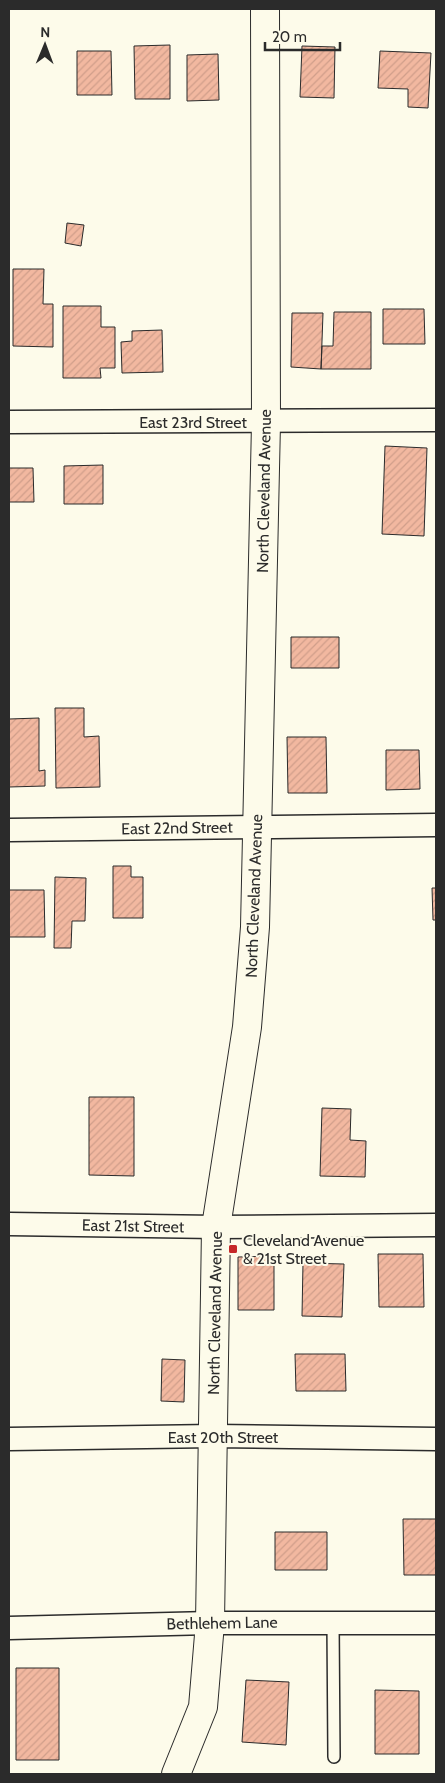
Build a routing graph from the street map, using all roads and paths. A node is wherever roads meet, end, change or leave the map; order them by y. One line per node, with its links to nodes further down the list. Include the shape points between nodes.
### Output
1 (265, 9): 4 (street, North Cleveland Avenue)
2 (436, 420): 4 (street, East 23rd Street)
3 (9, 422): 4 (street, East 23rd Street)
4 (266, 422): 6 (street, North Cleveland Avenue)
5 (436, 826): 6 (street, East 22nd Street)
6 (257, 827): 7 (street, East 22nd Street); 10 (street, North Cleveland Avenue, via 255,927 247,1027)
7 (9, 830)
8 (9, 1224): 10 (street, East 21st Street)
9 (436, 1225): 10 (street, East 21st Street)
10 (216, 1227): 11 (street, North Cleveland Avenue)
11 (214, 1436): 12 (street, East 20th Street); 13 (street, East 20th Street); 15 (street, North Cleveland Avenue)
12 (9, 1439)
13 (436, 1439)
14 (332, 1622): 15 (street, Bethlehem Lane); 16 (street, Bethlehem Lane); 18 (lane)
15 (210, 1623): 17 (street, Bethlehem Lane); 19 (street, North Cleveland Avenue, via 203,1707)
16 (436, 1623)
17 (9, 1628)
18 (334, 1757)
19 (176, 1774)

